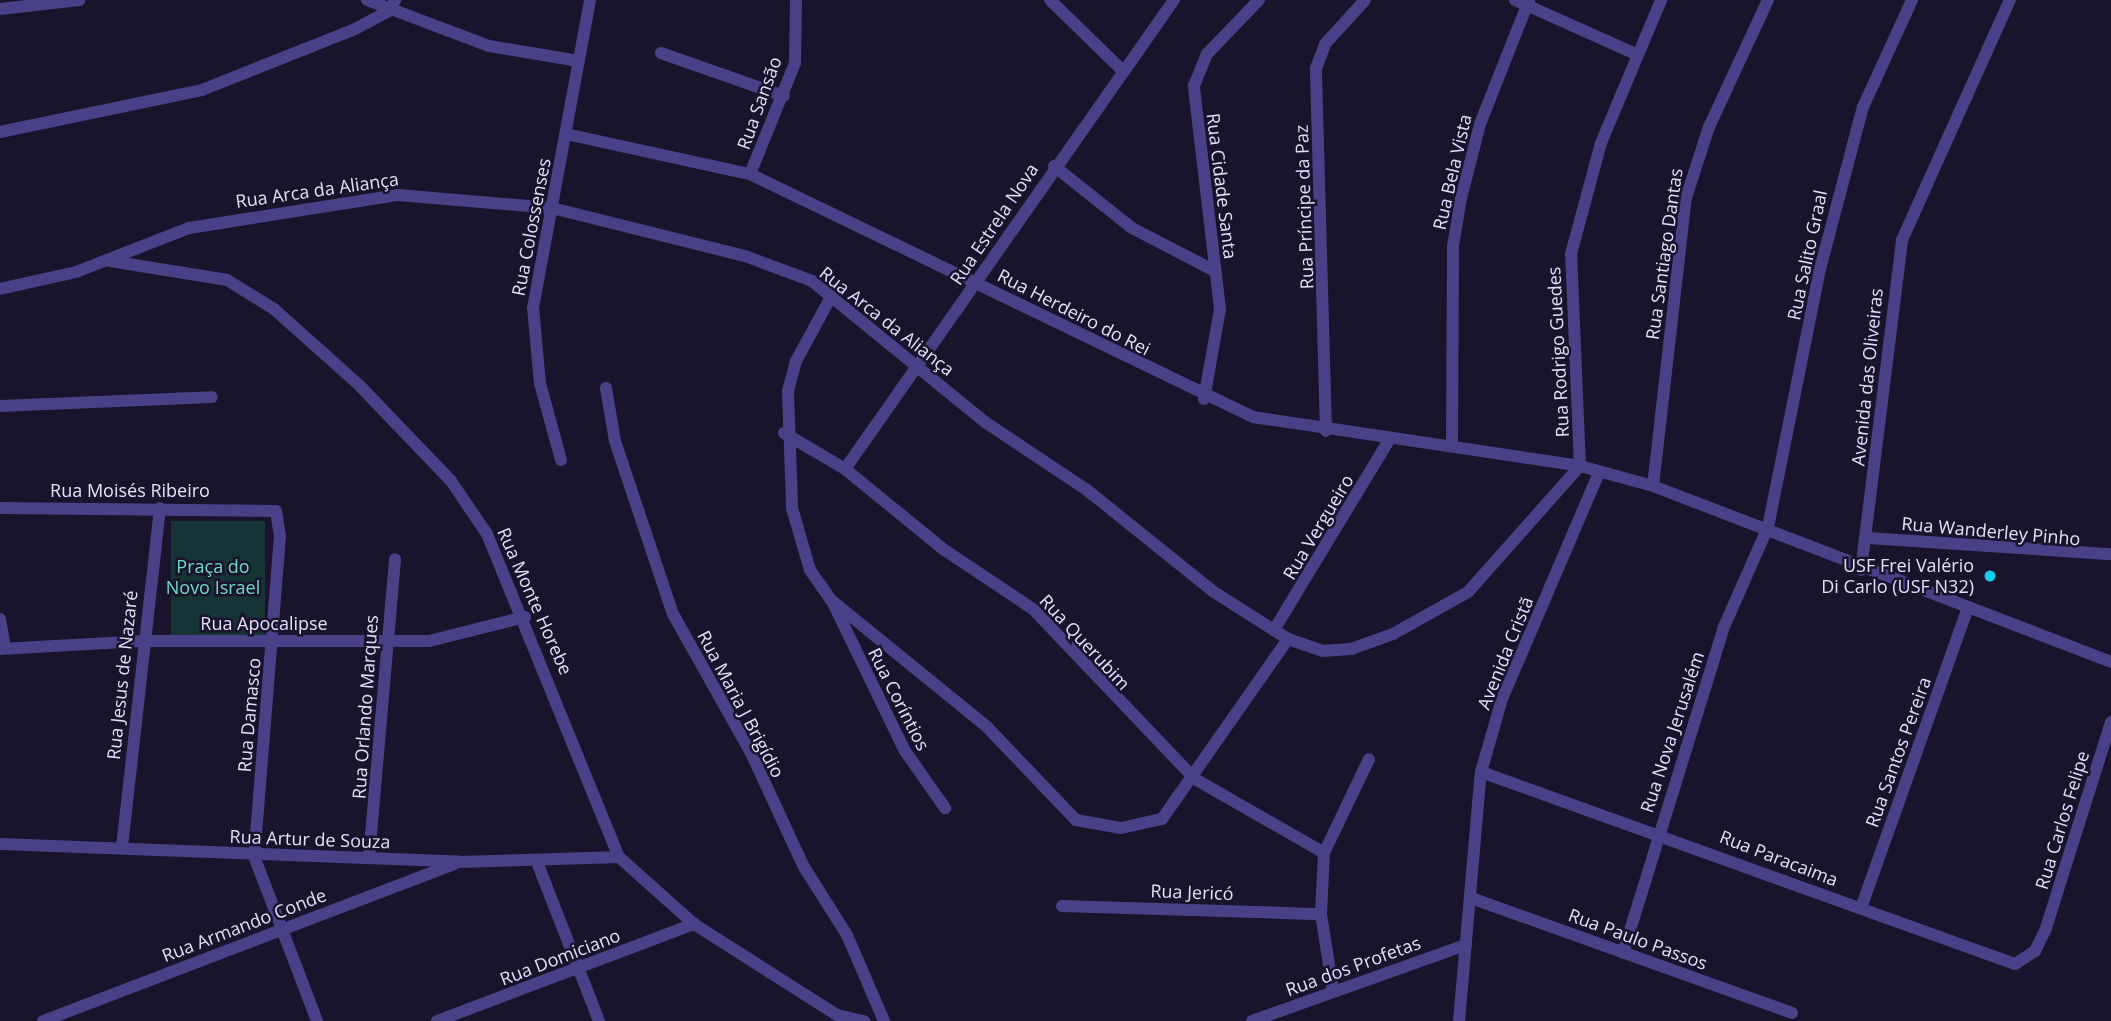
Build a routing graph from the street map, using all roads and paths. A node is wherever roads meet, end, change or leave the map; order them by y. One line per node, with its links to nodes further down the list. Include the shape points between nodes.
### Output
1 (79, 0): 15 (street)
2 (367, 0): 14 (street)
3 (590, 0): 18 (street, Rua Colossenses)
4 (796, 0): 20 (street, Rua Sansão, via 795,63)
5 (1050, 0): 19 (street)
6 (1174, 0): 19 (street, Rua Estrela Nova)
7 (1259, 0): 27 (street, Rua Cidade Santa, via 1207,54 1194,86)
8 (1365, 0): 36 (street, Rua Príncipe da Paz, via 1325,44 1316,68)
9 (1661, 0): 17 (street, Rua Rodrigo Guedes)
10 (1768, 0): 44 (street, Rua Santiago Dantas, via 1709,127 1686,198)
11 (1912, 0): 48 (street, Rua Salito Graal, via 1863,107 1842,176)
12 (2010, 0): 49 (street, Avenida das Oliveiras, via 1902,240 1888,310)
13 (1524, 2): 17 (street); 39 (street, Rua Bela Vista, via 1480,124 1453,246)
14 (392, 6): 18 (street, via 489,46); 21 (street, via 202,90)
15 (0, 9)
16 (661, 53): 20 (street)
17 (1636, 54): 41 (street, Rua Rodrigo Guedes, via 1601,143 1571,254)
18 (579, 61): 22 (street, Rua Colossenses)
19 (1123, 71): 23 (street, Rua Estrela Nova)
20 (784, 96): 24 (street, Rua Sansão)
21 (0, 132)
22 (566, 134): 24 (street, Rua Herdeiro do Rei); 25 (street, Rua Colossenses)
23 (1054, 166): 27 (street, via 1132,228); 28 (street, Rua Estrela Nova)
24 (750, 174): 28 (street, Rua Herdeiro do Rei)
25 (552, 208): 26 (street, Rua Arca da Aliança, via 431,195 360,199 189,228); 30 (street, Rua Arca da Aliança, via 745,256); 40 (street, Rua Colossenses, via 533,341)
26 (109, 261): 29 (street, Rua Arca da Aliança); 55 (street, Rua Monte Horebe, via 212,275 247,290 293,325 451,481 487,534)
27 (1215, 271): 34 (street, Rua Cidade Santa, via 1217,342)
28 (976, 282): 31 (street, Rua Estrela Nova); 34 (street, Rua Herdeiro do Rei)
29 (0, 289)
30 (832, 295): 31 (street, Rua Arca da Aliança); 37 (street, Rua Coríntios, via 796,361)
31 (916, 365): 42 (street, Rua Estrela Nova); 57 (street, Rua Arca da Aliança, via 1185,571)
32 (606, 388): 96 (street, Rua Maria J Brigídio, via 615,441 673,614 751,753 804,867 847,935)
33 (212, 397): 35 (street)
34 (1204, 399): 36 (street, Rua Herdeiro do Rei, via 1253,417)
35 (0, 406)
36 (1326, 431): 38 (street, Rua Herdeiro do Rei)
37 (785, 432): 42 (street, Rua Querubim); 53 (street, Rua Coríntios, via 797,535)
38 (1390, 440): 39 (street, Rua Herdeiro do Rei); 57 (street, Rua Vergueiro)
39 (1452, 445): 41 (street, Rua Herdeiro do Rei)
40 (561, 460)
41 (1580, 466): 43 (street, Rua Herdeiro do Rei); 58 (street, Rua Arca da Aliança, via 1468,592 1425,620 1351,649 1322,651)
42 (845, 468): 67 (street, Rua Querubim, via 943,549 1033,609)
43 (1599, 473): 44 (street, Rua Herdeiro do Rei); 66 (street, Avenida Cristã, via 1502,699)
44 (1653, 486): 48 (street, Rua Herdeiro do Rei)
45 (260, 507): 47 (street, Rua Moisés Ribeiro); 59 (street, Rua Damasco, via 270,507 279,519)
46 (0, 508): 47 (street, Rua Moisés Ribeiro)
47 (160, 508): 60 (street, Rua Jesus de Nazaré)
48 (1768, 527): 52 (street, Rua Herdeiro do Rei); 69 (street, Rua Nova Jerusalém, via 1723,629)
49 (1868, 538): 50 (street, Rua Wanderley Pinho); 52 (street, Avenida das Oliveiras)
50 (2111, 554)
51 (394, 559): 61 (street, Rua Orlando Marques)
52 (1861, 570): 54 (street, Rua Herdeiro do Rei)
53 (831, 600): 67 (street, via 987,727 1076,820 1121,828 1154,825); 68 (street, Rua Coríntios, via 892,728)
54 (1968, 608): 63 (street, Rua Herdeiro do Rei); 80 (street, Rua Santos Pereira)
55 (525, 617): 61 (street, Rua Apocalipse, via 462,637); 75 (street, Rua Monte Horebe)
56 (0, 619): 62 (street)
57 (1274, 630): 58 (street, Rua Arca da Aliança)
58 (1288, 639): 67 (street)
59 (272, 640): 60 (street, Rua Apocalipse); 61 (street, Rua Apocalipse); 73 (street, Rua Damasco)
60 (141, 641): 62 (street, Rua Apocalipse); 71 (street, Rua Jesus de Nazaré)
61 (387, 642): 74 (street, Rua Orlando Marques)
62 (3, 648)
63 (2111, 662)
64 (2111, 722): 83 (street, Rua Carlos Felipe)
65 (1369, 759): 72 (street)
66 (1481, 772): 69 (street, Rua Paracaima); 78 (street, Avenida Cristã)
67 (1195, 779): 72 (street, Rua Querubim)
68 (945, 808)
69 (1658, 831): 80 (street, Rua Paracaima); 86 (street, Rua Nova Jerusalém)
70 (0, 844): 71 (street, Rua Artur de Souza)
71 (122, 847): 73 (street, Rua Artur de Souza)
72 (1324, 853): 81 (street)
73 (254, 856): 74 (street, Rua Artur de Souza); 84 (street)
74 (369, 857): 76 (street, Rua Artur de Souza)
75 (619, 857): 77 (street, Rua Artur de Souza); 82 (street, Rua Monte Horebe)
76 (459, 862): 77 (street, Rua Artur de Souza); 84 (street, Rua Armando Conde)
77 (537, 862): 87 (street)
78 (1471, 898): 85 (street, Avenida Cristã); 86 (street, Rua Paulo Passos)
79 (1062, 906): 81 (street, Rua Jericó)
80 (1861, 908): 83 (street, Rua Paracaima, via 2015,964 2035,951)
81 (1321, 914): 88 (street)
82 (694, 924): 87 (street, Rua Domiciano); 90 (street, Rua Monte Horebe)
83 (2046, 928)
84 (282, 929): 91 (street, Rua Armando Conde); 92 (street)
85 (1466, 944): 88 (street, Rua dos Profetas); 98 (street, Avenida Cristã)
86 (1623, 953): 89 (street, Rua Paulo Passos)
87 (579, 969): 93 (street, Rua Domiciano); 94 (street)
88 (1333, 990): 97 (street, Rua dos Profetas)
89 (1793, 1013)
90 (833, 1018): 95 (street, Rua Monte Horebe)
91 (43, 1021)
92 (317, 1021)
93 (437, 1021)
94 (599, 1021)
95 (864, 1021)
96 (884, 1021)
97 (1252, 1021)
98 (1459, 1021)

